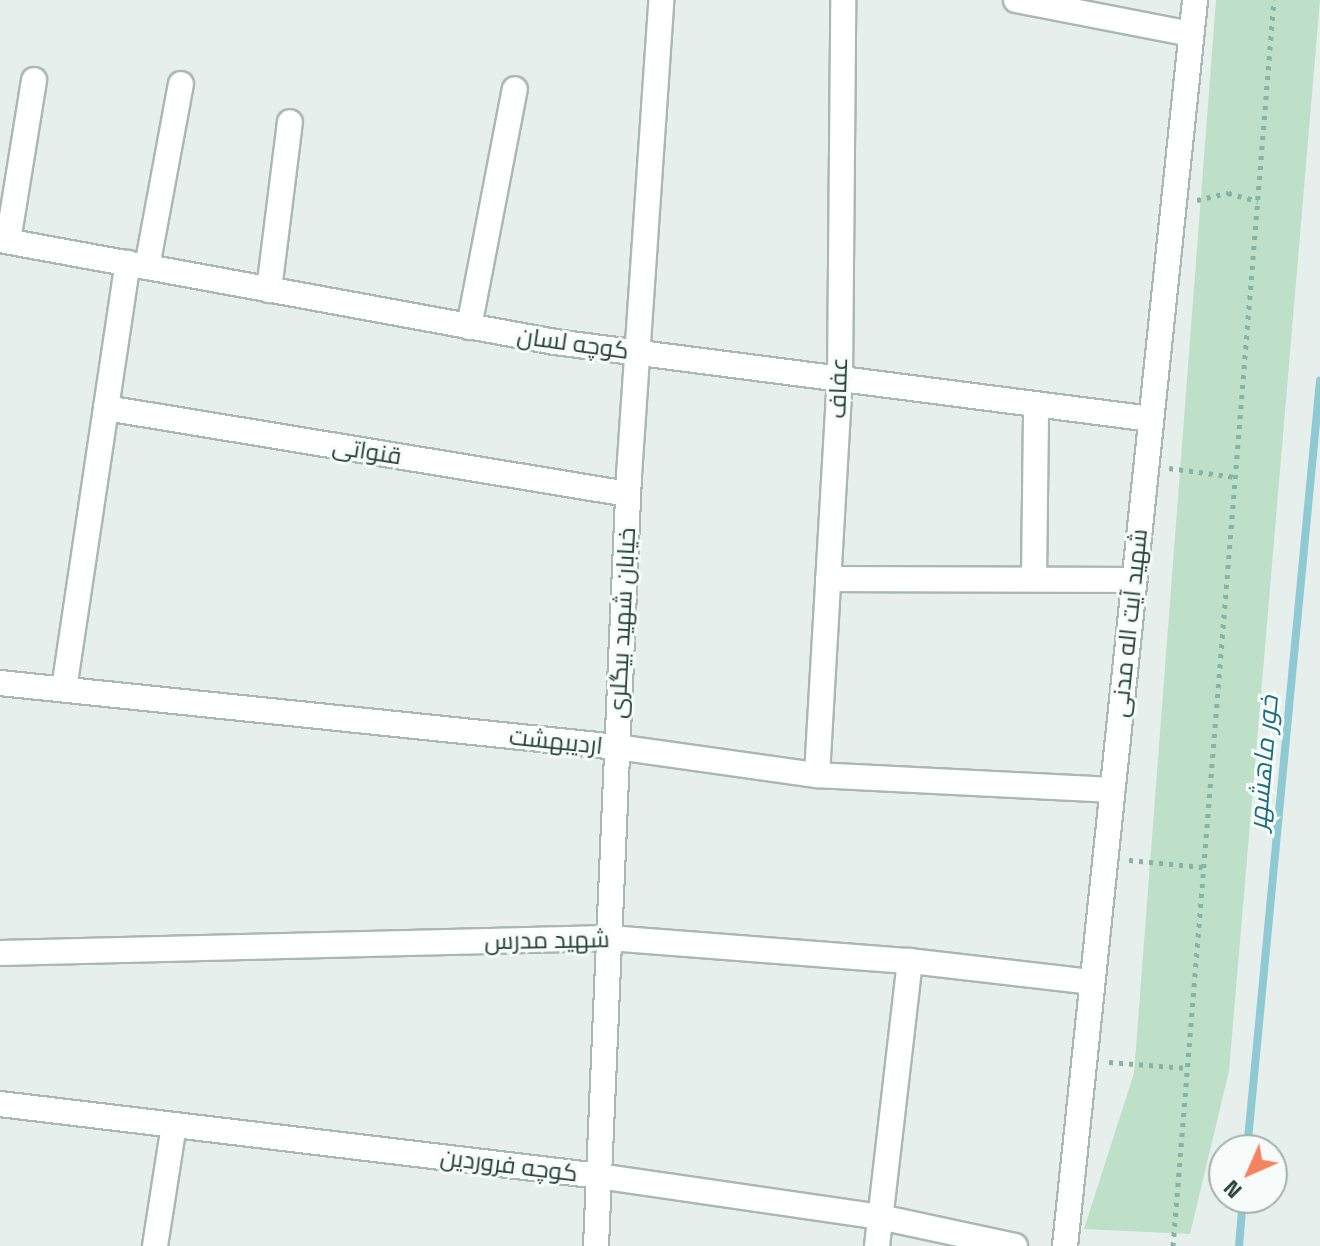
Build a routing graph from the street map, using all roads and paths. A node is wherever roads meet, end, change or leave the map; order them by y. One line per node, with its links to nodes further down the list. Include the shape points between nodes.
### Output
1 (661, 0): 17 (street, خیابان شهید بیگلری)
2 (843, 0): 18 (street, عفاف)
3 (1016, 0): 6 (street)
4 (1195, 0): 6 (street, شهید آیت اله مدنی)
5 (1273, 1): 11 (path)
6 (1191, 34): 12 (street, شهید آیت اله مدنی)
7 (34, 80): 13 (street)
8 (181, 84): 14 (street)
9 (515, 89): 16 (street)
10 (290, 122): 15 (street)
11 (1258, 201): 12 (path, via 1228,193); 23 (path)
12 (1173, 208): 21 (street, شهید آیت اله مدنی)
13 (4, 240): 14 (street, کوچه لسان)
14 (137, 265): 15 (street, کوچه لسان); 20 (street)
15 (269, 290): 16 (street, کوچه لسان)
16 (469, 327): 17 (street, کوچه لسان)
17 (637, 353): 18 (street, کوچه لسان); 24 (street, خیابان شهید بیگلری)
18 (840, 379): 19 (street, کوچه لسان); 25 (street, عفاف)
19 (1036, 405): 21 (street, کوچه لسان); 26 (street)
20 (106, 408): 24 (street, قنواتی); 29 (street)
21 (1151, 419): 22 (street, شهید آیت اله مدنی)
22 (1146, 465): 23 (path); 27 (street, شهید آیت اله مدنی)
23 (1235, 477): 34 (path)
24 (628, 494): 30 (street, خیابان شهید بیگلری)
25 (828, 579): 26 (street); 31 (street, عفاف)
26 (1034, 579): 27 (street)
27 (1134, 580): 32 (street, شهید آیت اله مدنی)
28 (0, 683): 29 (street, اردیبهشت)
29 (64, 689): 30 (street, اردیبهشت)
30 (617, 747): 31 (street, اردیبهشت); 35 (street, خیابان شهید بیگلری)
31 (817, 775): 32 (street, اردیبهشت)
32 (1112, 790): 33 (street, شهید آیت اله مدنی)
33 (1105, 858): 34 (path); 38 (street, شهید آیت اله مدنی)
34 (1203, 867): 40 (path)
35 (609, 938): 36 (street, شهید مدرس); 37 (street, شهید مدرس); 43 (street, خیابان شهید بیگلری)
36 (0, 953)
37 (910, 961): 38 (street, شهید مدرس); 44 (street)
38 (1092, 982): 39 (street, شهید آیت اله مدنی)
39 (1084, 1060): 40 (path); 49 (street, شهید آیت اله مدنی)
40 (1187, 1068): 50 (path)
41 (0, 1104): 42 (street, کوچه فروردین)
42 (174, 1125): 43 (street, کوچه فروردین); 45 (street)
43 (599, 1176): 44 (street, کوچه فروردین); 46 (street, خیابان شهید بیگلری)
44 (880, 1217): 47 (street); 48 (street, کوچه فروردین)
45 (155, 1246)
46 (596, 1246)
47 (877, 1246)
48 (1015, 1246)
49 (1065, 1246)
50 (1173, 1246)

